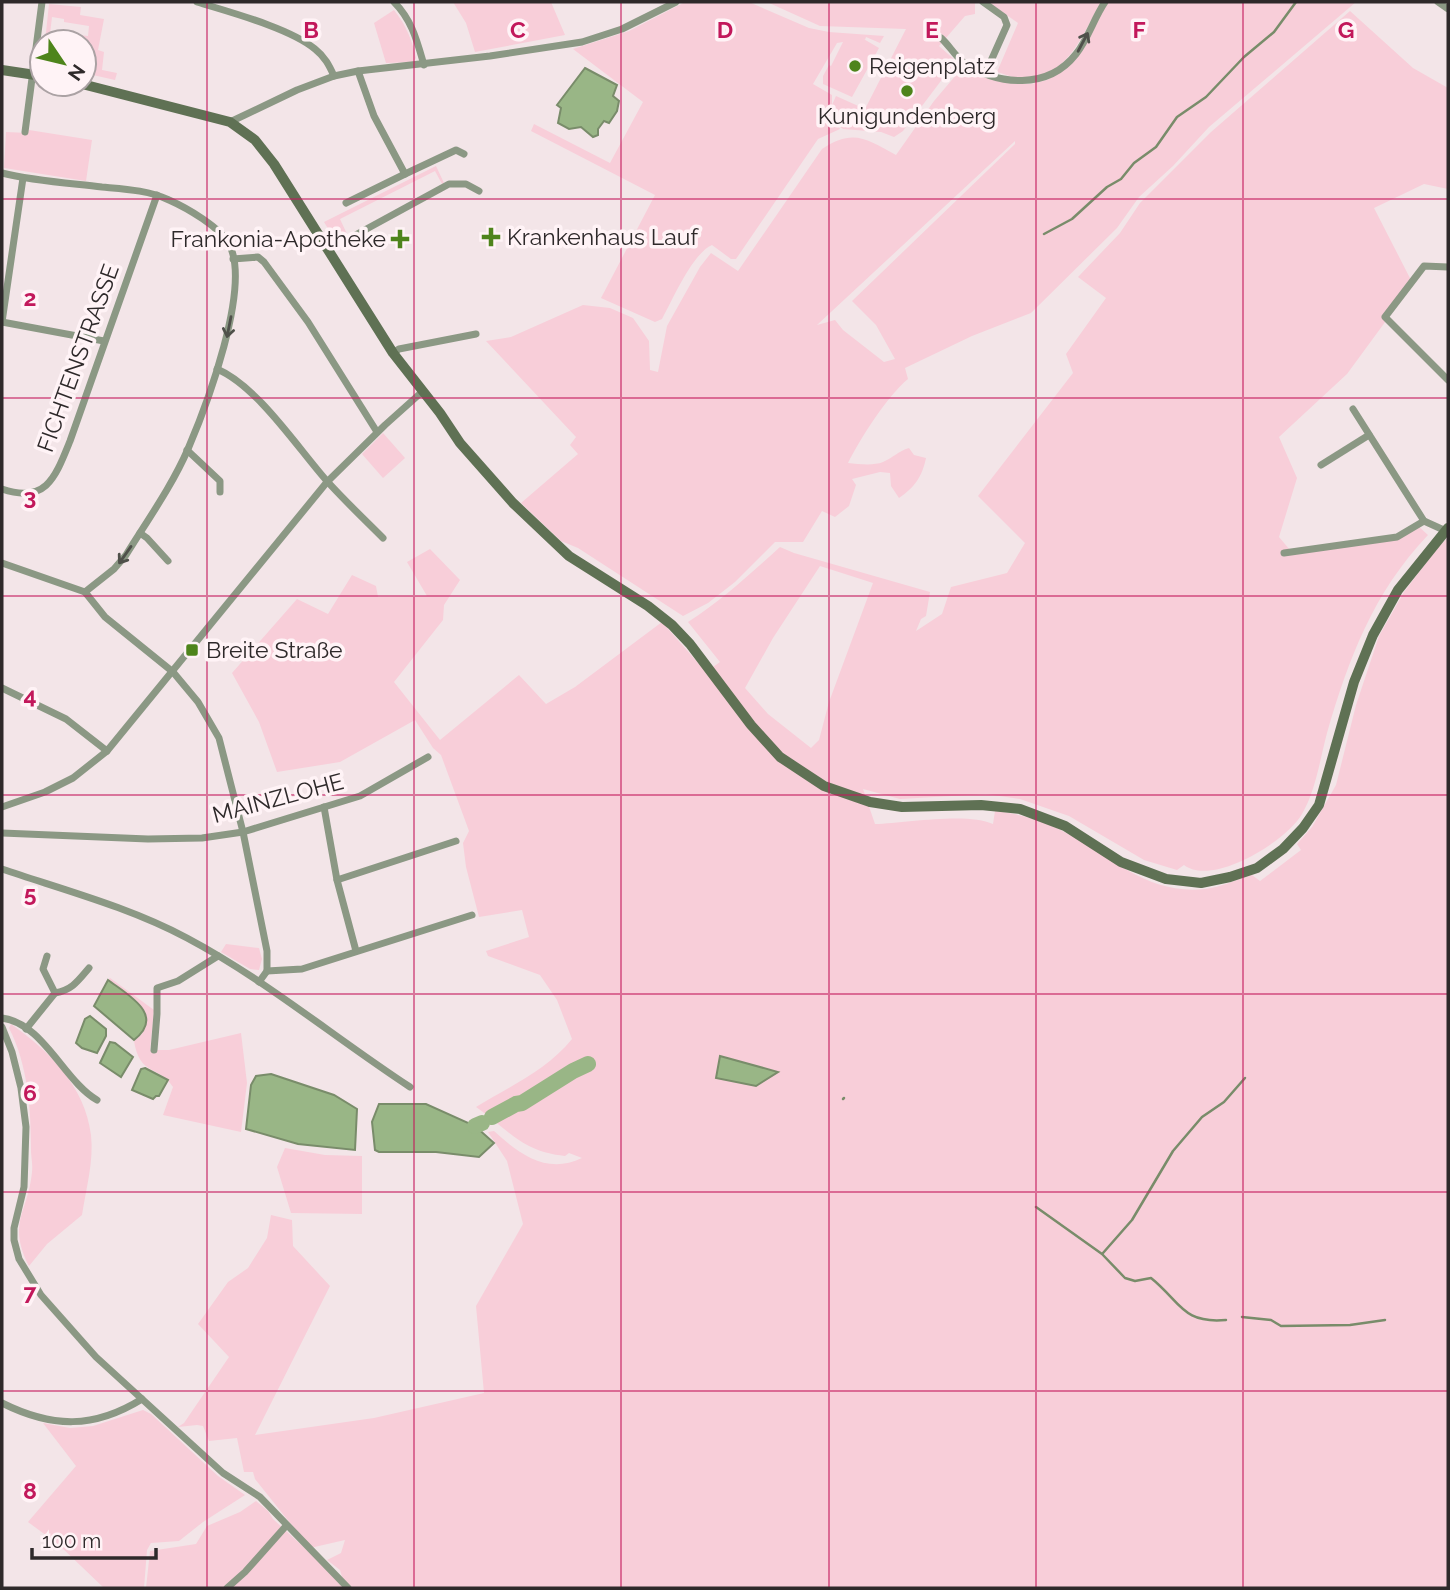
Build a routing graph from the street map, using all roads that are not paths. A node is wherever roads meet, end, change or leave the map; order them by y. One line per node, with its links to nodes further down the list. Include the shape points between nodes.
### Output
1 (42, 2): 9 (street)
2 (197, 2): 16 (street, via 314,47)
3 (394, 2): 11 (street, via 417,37)
4 (677, 2): 11 (street, via 622,29 582,42)
5 (983, 2): 14 (street, via 1007,25)
6 (1105, 2): 14 (street, one-way to 6, via 1028,81 1063,68 1077,53)
7 (1438, 2): 8 (street)
8 (1448, 9)
9 (40, 28)
10 (941, 38): 14 (street, via 961,61)
11 (424, 65): 13 (street)
12 (2, 70): 15 (street)
13 (358, 71): 16 (street); 23 (street, via 374,116)
14 (986, 72)
15 (28, 74)
16 (334, 76): 19 (street)
17 (98, 88): 19 (street)
18 (33, 98): 20 (street)
19 (230, 122): 28 (street, via 265,150)
20 (26, 132)
21 (464, 153): 23 (street, via 456,150)
22 (2, 173): 24 (street)
23 (405, 174): 27 (street)
24 (23, 178): 26 (street); 31 (street)
25 (479, 191): 28 (street, via 466,184 449,184)
26 (158, 195): 29 (street, via 195,214 221,235); 33 (street, FICHTENSTRASSE)
27 (346, 203)
28 (328, 250): 34 (street)
29 (233, 259): 35 (street, one-way to 35, via 232,309); 39 (street, via 258,257 264,262 308,321)
30 (1448, 267): 36 (street, via 1424,266 1385,317)
31 (2, 322): 33 (street)
32 (477, 334): 34 (street)
33 (104, 341): 44 (street, FICHTENSTRASSE, via 57,471 31,494)
34 (393, 353): 37 (street)
35 (217, 369): 41 (street); 43 (street, via 234,376)
36 (1448, 380)
37 (423, 391): 39 (street); 47 (street, via 460,443 513,503 569,556 672,625 780,757 814,780 870,802 902,807 1020,809 1065,826 1121,862 1166,879 1202,883 1257,868 1303,828 1319,805 1354,682 1373,635 1398,590)
38 (1353, 409): 40 (street)
39 (377, 432): 43 (street)
40 (1369, 435): 42 (street); 46 (street)
41 (187, 450): 45 (street, via 220,481); 48 (street)
42 (1321, 465)
43 (327, 482): 49 (street); 54 (street)
44 (2, 489)
45 (220, 492)
46 (1424, 521): 47 (street); 50 (street, via 1397,537)
47 (1447, 529)
48 (140, 533): 51 (street); 53 (street, one-way to 53, via 120,563)
49 (383, 538)
50 (1284, 553)
51 (168, 561)
52 (2, 563): 53 (street)
53 (85, 592): 54 (street, via 104,617)
54 (173, 672): 56 (street); 60 (street, via 219,738)
55 (2, 688): 56 (street, via 66,719)
56 (107, 751): 58 (street, via 73,778)
57 (428, 757): 59 (street, MAINZLOHE, via 360,796)
58 (2, 807)
59 (324, 807): 60 (street, MAINZLOHE); 64 (street)
60 (243, 832): 61 (street, MAINZLOHE, via 148,839); 70 (street)
61 (2, 833)
62 (456, 841): 64 (street)
63 (2, 869): 68 (street, via 136,913)
64 (337, 880): 66 (street)
65 (472, 915): 66 (street)
66 (355, 951): 70 (street, via 302,969)
67 (47, 956): 72 (street, via 43,969)
68 (218, 956): 71 (street); 76 (street, via 178,981 157,988)
69 (89, 968): 72 (street, via 74,986)
70 (267, 971): 71 (street)
71 (259, 982): 79 (street)
72 (55, 993): 75 (street)
73 (2, 1018): 75 (street)
74 (2, 1027): 77 (street)
75 (26, 1029): 80 (street, via 87,1095)
76 (154, 1050)
77 (12, 1052): 78 (street); 81 (street, via 26,1127 24,1186 14,1228 19,1259 55,1312)
78 (2, 1054)
79 (410, 1087)
80 (97, 1100)
81 (142, 1399): 82 (street, via 120,1413 67,1423 23,1414); 83 (street, via 223,1473 260,1497)
82 (2, 1404)
83 (286, 1526): 84 (street); 85 (street)
84 (227, 1588)
85 (348, 1588)

